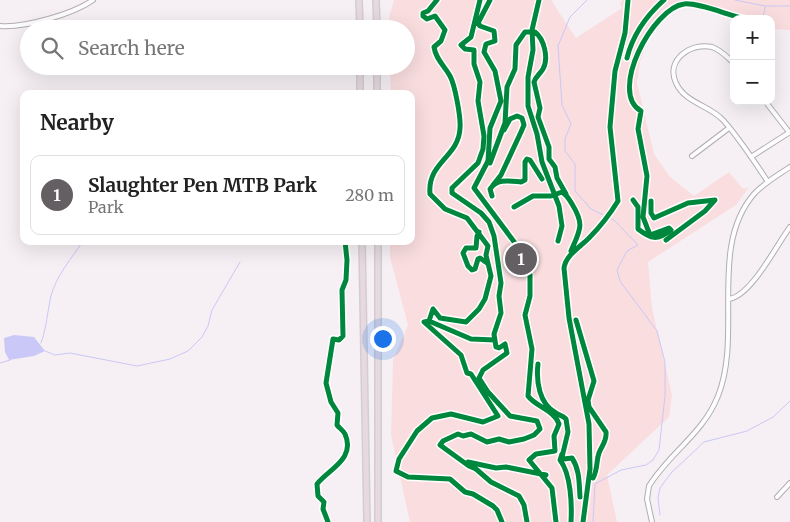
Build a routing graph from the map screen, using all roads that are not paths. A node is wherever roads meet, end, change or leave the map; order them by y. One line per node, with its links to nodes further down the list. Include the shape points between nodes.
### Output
1 (93, 0): 4 (street, via 57,16)
2 (359, 0): 5 (highway)
3 (376, 0): 6 (highway)
4 (38, 20)
5 (360, 20)
6 (377, 20)
7 (20, 24): 8 (street)
8 (0, 26)
9 (731, 60): 15 (street, via 712,47 698,47 674,63 673,73 683,94 714,113)
10 (360, 75): 12 (highway)
11 (377, 75): 13 (highway)
12 (360, 90)
13 (377, 90)
14 (768, 105): 16 (street)
15 (729, 128): 17 (street); 18 (street)
16 (790, 132): 18 (street)
17 (692, 156)
18 (752, 158): 20 (street)
19 (790, 167): 20 (street)
20 (768, 182): 24 (street, via 754,194 738,223 731,253)
21 (790, 228): 24 (street, via 750,287)
22 (362, 245): 27 (highway)
23 (378, 245): 28 (highway)
24 (729, 299): 29 (street, via 728,352 719,395 702,424 649,486 647,499)
25 (790, 483): 26 (street)
26 (777, 497)
27 (367, 522)
28 (378, 522)
29 (652, 522)

